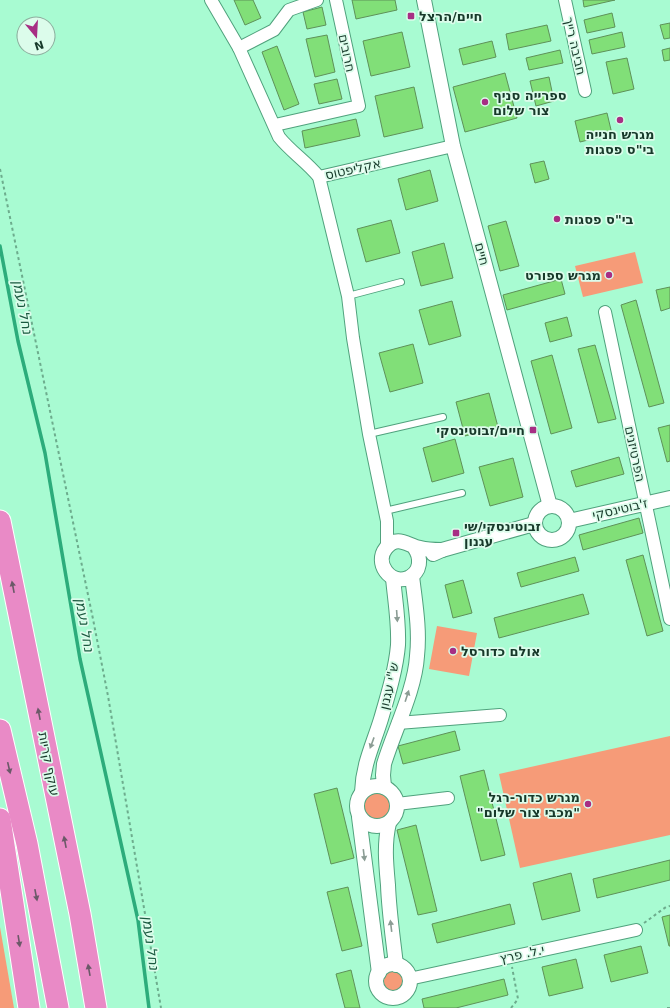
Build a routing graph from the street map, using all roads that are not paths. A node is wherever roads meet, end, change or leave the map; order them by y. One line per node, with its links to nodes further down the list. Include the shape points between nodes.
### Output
1 (210, 0): 6 (street, אקליפטוס)
2 (317, 0): 6 (street, via 288,10 274,30)
3 (336, 0): 8 (street, חרובים, via 359,106)
4 (424, 0): 9 (street, חיים)
5 (565, 0): 7 (street, חביבה רייך)
6 (240, 48): 8 (street, אקליפטוס)
7 (585, 91)
8 (275, 126): 10 (street, אקליפטוס, via 287,147)
9 (453, 146): 10 (street, אקליפטוס); 19 (street, חיים)
10 (319, 177): 12 (street)
11 (401, 282): 12 (lane)
12 (348, 296): 15 (street)
13 (605, 312): 18 (street, הפרטיזנים)
14 (443, 417): 15 (lane)
15 (369, 434): 20 (street)
16 (462, 493): 20 (lane)
17 (670, 498): 18 (street, ז'בוטינסקי)
18 (645, 503): 22 (street, ז'בוטינסקי); 29 (street, הפרטיזנים)
19 (550, 506): 22 (street, via 562,509); 23 (street, via 538,512)
20 (386, 516): 24 (street); 25 (street)
21 (0, 521): 48 (highway, עוקף קריות, one-way to 21, via 80,914)
22 (569, 521): 23 (street, via 566,532 556,540 544,539)
23 (534, 524): 26 (street)
24 (409, 544): 25 (street, via 392,544); 26 (street, via 423,549); 27 (street, via 418,552 420,558)
25 (387, 548): 28 (street, via 382,562 387,574)
26 (442, 550): 27 (street)
27 (415, 570): 28 (street, via 406,579); 31 (street, ש"י עגנון, one-way to 27, via 414,677 417,657)
28 (393, 578): 34 (street, ש"י עגנון, one-way to 34, via 398,645 384,706 364,768)
29 (670, 619)
30 (500, 716): 31 (street)
31 (398, 723): 33 (street, ש"י עגנון, via 384,764)
32 (0, 730): 47 (highway, one-way to 47, via 27,844)
33 (384, 787): 34 (street, via 373,786); 36 (street, via 393,794)
34 (362, 792): 37 (street, via 356,804)
35 (448, 798): 36 (street)
36 (397, 804): 39 (street, via 397,811)
37 (359, 817): 39 (street, via 369,826 383,826); 42 (street, one-way to 42)
38 (0, 819): 46 (highway, one-way to 46)
39 (389, 823): 41 (street, one-way to 39, via 390,922 385,844)
40 (636, 930): 43 (street, י.ל. פרץ)
41 (396, 965): 42 (street, via 385,966); 43 (street, via 405,970)
42 (379, 973): 44 (street, via 377,986)
43 (409, 979): 45 (street)
44 (382, 994): 45 (street); 49 (street)
45 (400, 1002)
46 (30, 1008)
47 (58, 1008)
48 (96, 1008)
49 (384, 1008)

